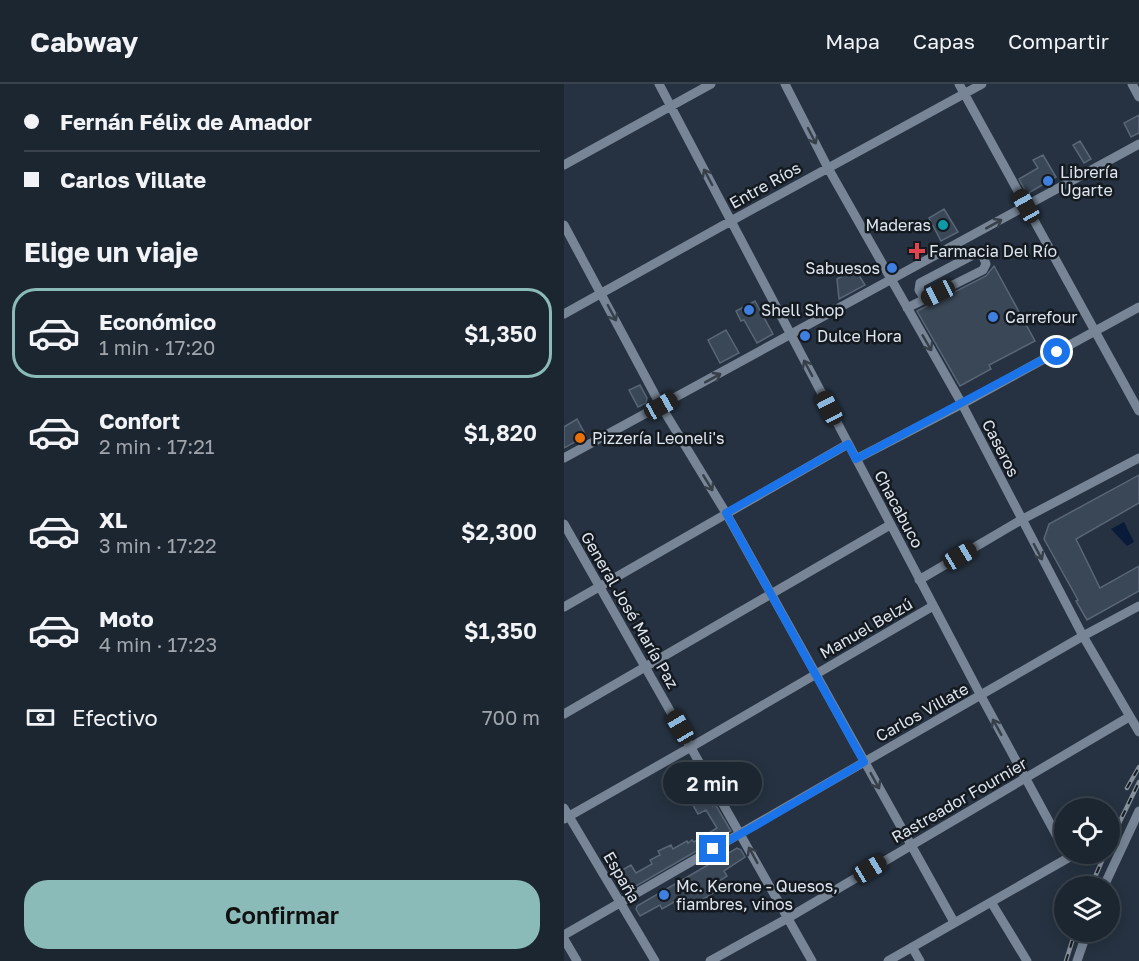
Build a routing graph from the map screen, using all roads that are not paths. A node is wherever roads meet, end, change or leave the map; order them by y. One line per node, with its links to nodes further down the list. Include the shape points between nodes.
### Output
1 (659, 84): 9 (street, Chacabuco)
2 (711, 84): 9 (street)
3 (785, 84): 12 (street, Caseros, one-way to 12)
4 (959, 84): 7 (street)
5 (982, 84): 7 (street, Entre Ríos)
6 (1132, 84): 8 (street)
7 (965, 94): 12 (street, Entre Ríos); 13 (street)
8 (1139, 97)
9 (670, 106): 11 (street); 14 (street, Chacabuco, one-way to 9)
10 (1139, 144): 13 (street)
11 (564, 165)
12 (828, 168): 14 (street, Entre Ríos); 16 (street, Caseros)
13 (1026, 206): 16 (street, one-way to 13); 22 (street)
14 (731, 221): 17 (street, Entre Ríos); 23 (street, Chacabuco)
15 (564, 225): 17 (street)
16 (891, 280): 20 (street, Caseros); 23 (street)
17 (601, 294): 21 (street, Entre Ríos); 25 (street, one-way to 25)
18 (925, 300): 18 (street, via 920,284 973,255 983,256 983,270); 20 (street)
19 (1139, 307): 22 (street)
20 (907, 308): 24 (street, Caseros, one-way to 24)
21 (564, 314)
22 (1096, 332): 24 (street); 26 (street)
23 (791, 335): 25 (street, one-way to 23); 27 (street, Chacabuco, one-way to 23)
24 (962, 404): 30 (street); 32 (street, Caseros)
25 (661, 406): 28 (street); 31 (street, one-way to 31)
26 (1139, 411)
27 (848, 444): 30 (street, Chacabuco); 31 (street)
28 (564, 458)
29 (1139, 458): 32 (street, Manuel Belzú)
30 (856, 459): 34 (street, Chacabuco)
31 (726, 513): 36 (street); 37 (street)
32 (1021, 520): 35 (street, Manuel Belzú); 41 (street, Caseros, one-way to 41)
33 (564, 524): 36 (street, General José María Paz)
34 (890, 525): 35 (street, Chacabuco); 37 (street)
35 (920, 580): 38 (street, Chacabuco)
36 (600, 586): 39 (street); 42 (street, General José María Paz)
37 (770, 593): 42 (street); 43 (street)
38 (933, 606): 43 (street, Manuel Belzú); 44 (street, Chacabuco)
39 (564, 607)
40 (1139, 607): 41 (street, Carlos Villate)
41 (1083, 636): 44 (street, Carlos Villate); 46 (street, Caseros)
42 (645, 667): 45 (street); 48 (street, General José María Paz)
43 (816, 675): 48 (street, Manuel Belzú); 49 (street)
44 (981, 696): 49 (street, Carlos Villate); 50 (street, Chacabuco, one-way to 44)
45 (564, 714)
46 (1129, 717): 47 (street, Caseros); 50 (street, Rastreador Fournier)
47 (1139, 732)
48 (691, 747): 52 (street, Manuel Belzú); 54 (street, General José María Paz)
49 (864, 762): 54 (street, Carlos Villate); 55 (street, one-way to 55)
50 (1026, 778): 53 (street, Chacabuco); 55 (street, Rastreador Fournier)
51 (1139, 811): 57 (street)
52 (566, 814): 58 (street, España)
53 (1054, 827)
54 (741, 833): 58 (street, Carlos Villate); 60 (street, General José María Paz, one-way to 54)
55 (911, 845): 60 (street, Rastreador Fournier); 61 (street)
56 (1054, 863): 59 (street)
57 (1109, 876)
58 (618, 902): 62 (street, Carlos Villate); 66 (street, España)
59 (991, 902): 61 (street); 71 (street)
60 (788, 918): 67 (street, Rastreador Fournier); 68 (street, General José María Paz)
61 (954, 922): 64 (street)
62 (564, 937): 65 (street)
63 (1084, 942): 72 (street)
64 (912, 947): 69 (street); 70 (street)
65 (577, 961)
66 (654, 961)
67 (710, 961)
68 (812, 961)
69 (888, 961)
70 (920, 961)
71 (1027, 961)
72 (1077, 961)

